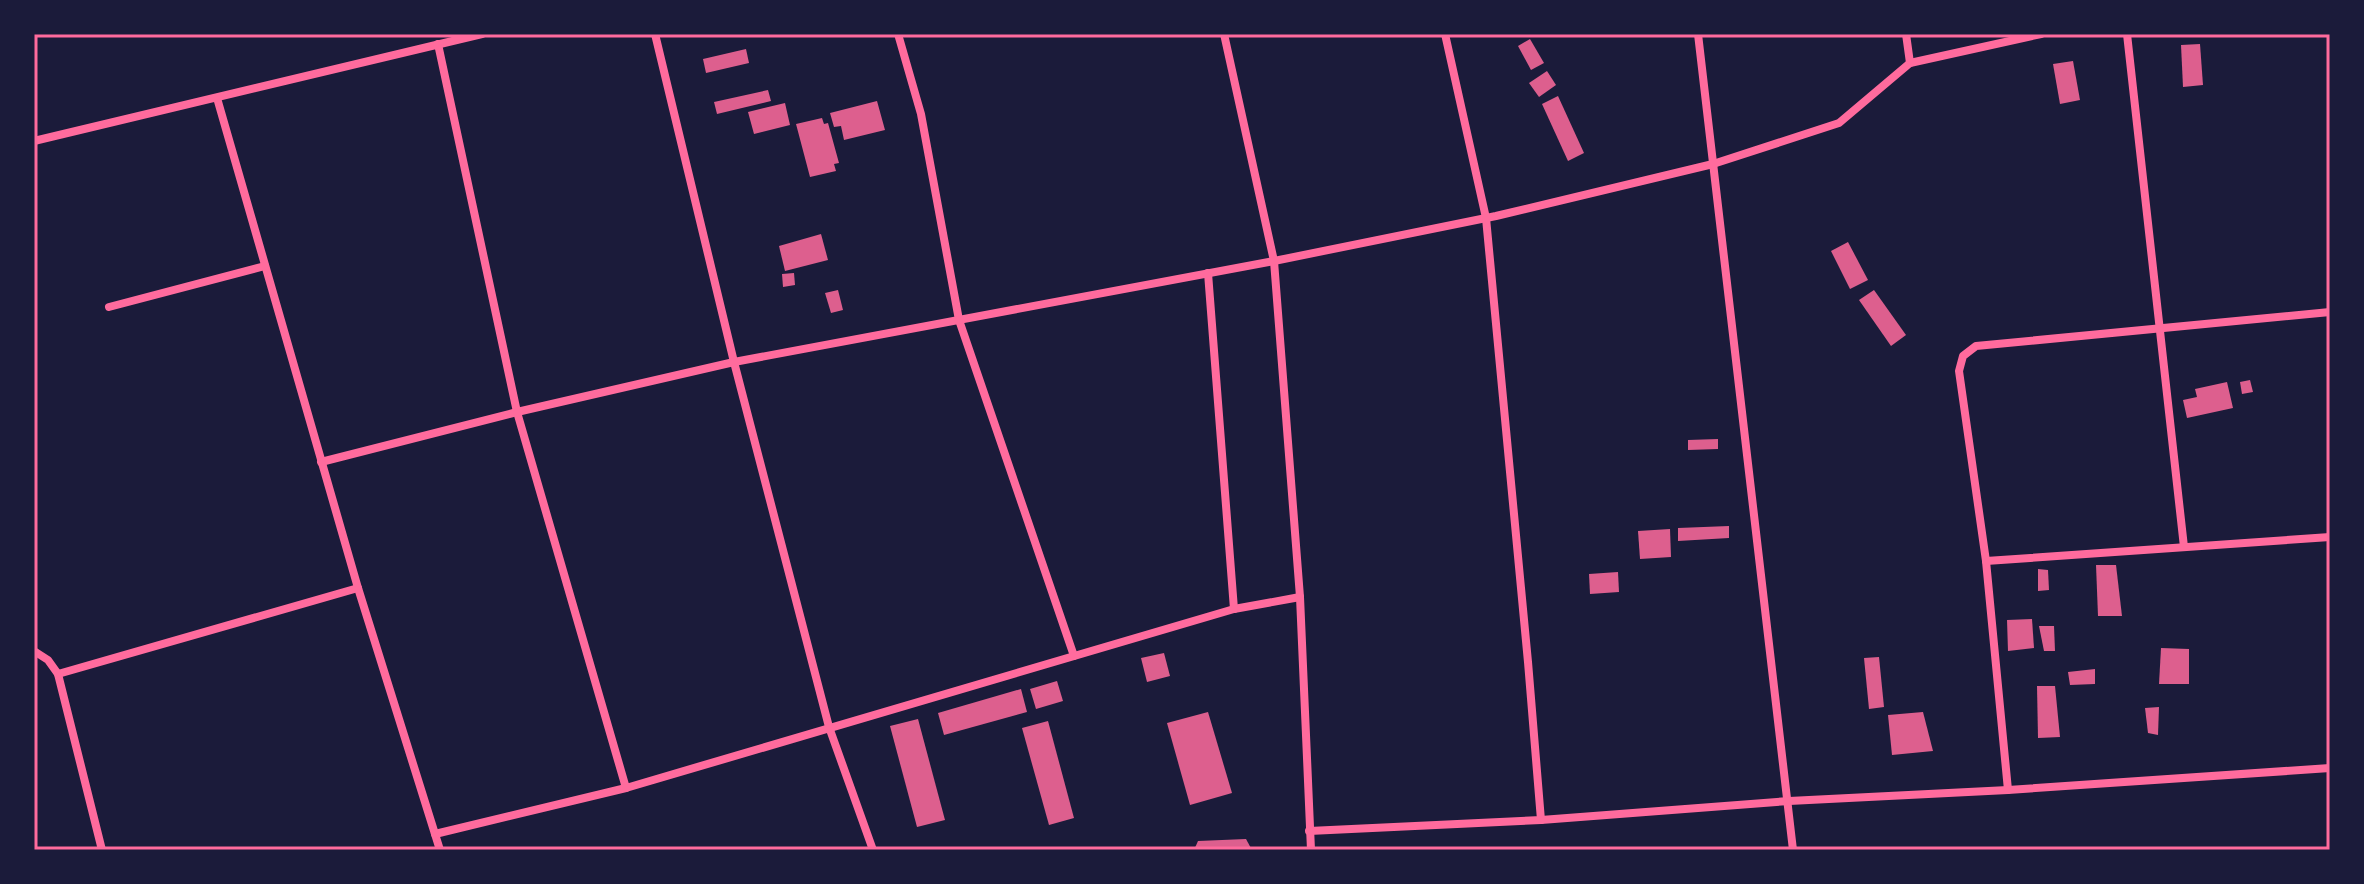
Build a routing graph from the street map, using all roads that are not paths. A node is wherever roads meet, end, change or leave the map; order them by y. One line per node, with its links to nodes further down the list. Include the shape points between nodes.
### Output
1 (482, 34): 10 (street)
2 (655, 34): 23 (street)
3 (898, 34): 21 (street, via 921,114)
4 (1224, 34): 16 (street)
5 (1445, 34): 15 (street)
6 (1698, 34): 14 (street)
7 (1906, 34): 11 (street)
8 (2041, 34): 11 (street)
9 (2127, 34): 22 (street)
10 (438, 44): 12 (street); 24 (street)
11 (1910, 63): 14 (street, via 1839,123)
12 (217, 98): 13 (street); 17 (street)
13 (34, 141)
14 (1713, 164): 15 (street); 39 (street)
15 (1486, 218): 16 (street); 40 (street)
16 (1274, 261): 18 (street); 30 (street)
17 (265, 266): 19 (street); 25 (street)
18 (1208, 273): 21 (street); 31 (street)
19 (109, 307)
20 (2330, 312): 22 (street)
21 (959, 320): 23 (street); 33 (street)
22 (2160, 328): 27 (street); 28 (street, via 1976,346 1963,356 1959,371)
23 (734, 362): 24 (street); 35 (street)
24 (517, 412): 25 (street); 37 (street)
25 (321, 462): 29 (street)
26 (2330, 537): 27 (street)
27 (2184, 547): 28 (street)
28 (1986, 561): 38 (street)
29 (358, 588): 34 (street); 42 (street)
30 (1300, 597): 31 (street); 41 (street)
31 (1234, 609): 33 (street)
32 (34, 651): 34 (street)
33 (1074, 656): 35 (street)
34 (58, 674): 43 (street)
35 (829, 727): 37 (street); 45 (street)
36 (2330, 768): 38 (street)
37 (626, 788): 42 (street)
38 (2008, 790): 39 (street)
39 (1789, 801): 40 (street); 47 (street)
40 (1541, 820): 41 (street)
41 (1309, 831): 46 (street)
42 (435, 834): 44 (street)
43 (102, 850)
44 (440, 850)
45 (873, 850)
46 (1311, 850)
47 (1793, 850)

